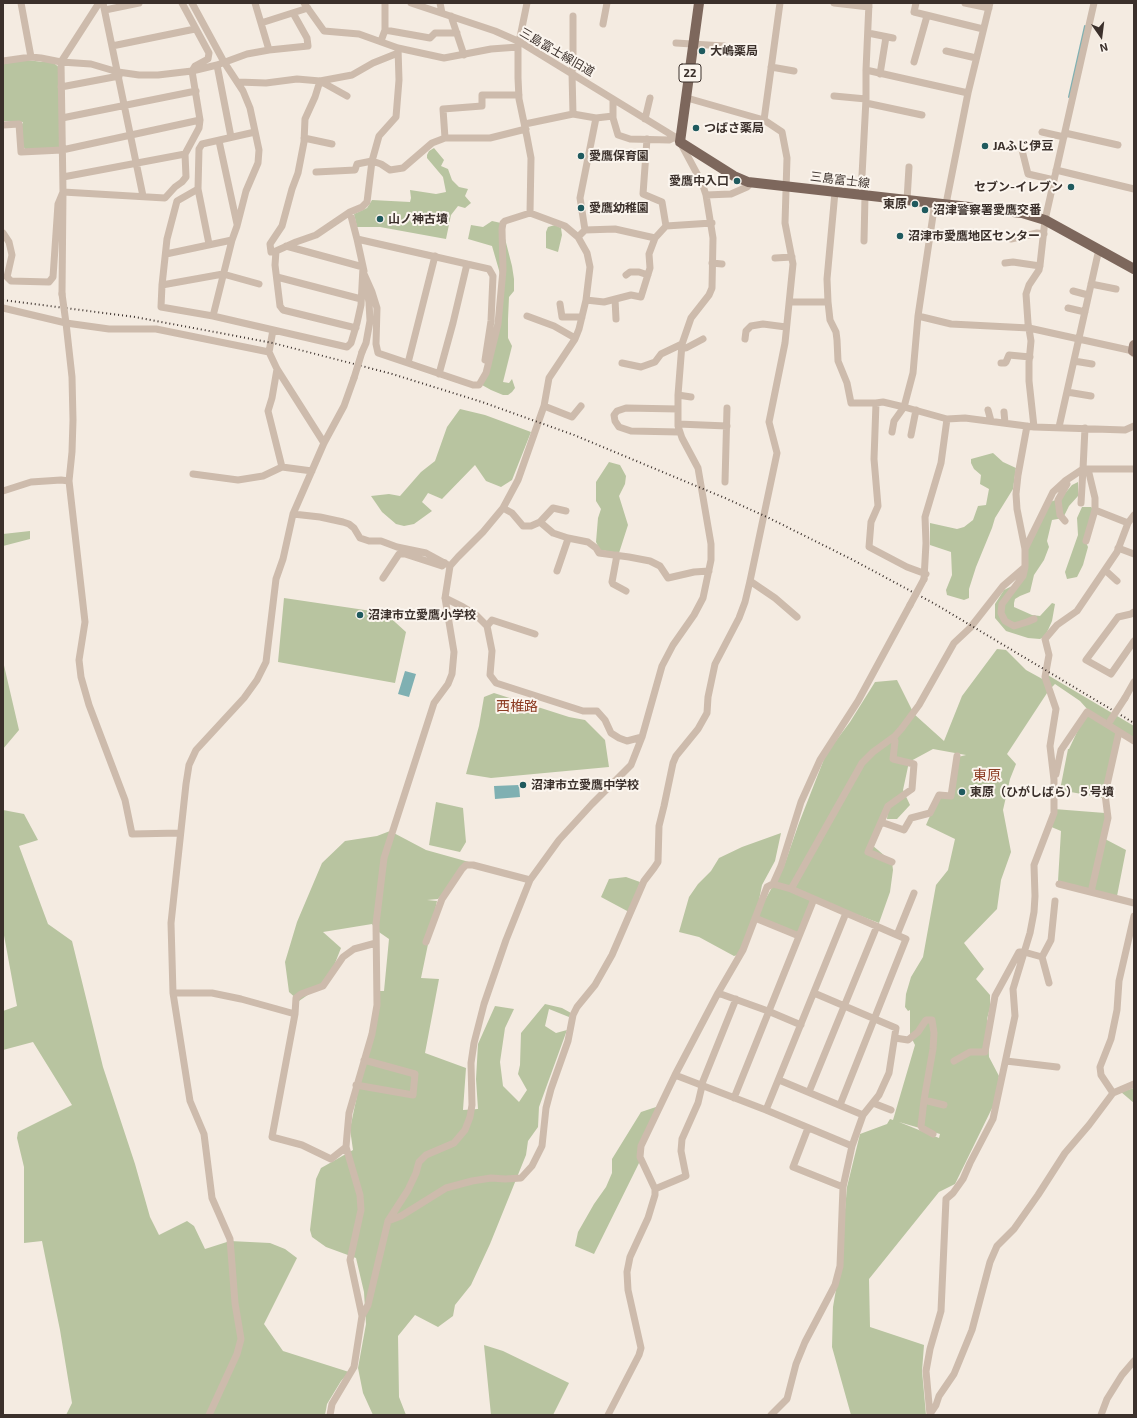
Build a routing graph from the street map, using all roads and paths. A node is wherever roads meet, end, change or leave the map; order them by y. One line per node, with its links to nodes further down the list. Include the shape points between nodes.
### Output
1 (21, 3): 44 (street)
2 (99, 3): 47 (street)
3 (139, 3): 21 (street)
4 (182, 3): 29 (street)
5 (192, 3): 48 (street)
6 (255, 3): 27 (street)
7 (385, 3): 31 (street)
8 (411, 3): 23 (street, 三島富士線旧道)
9 (440, 3): 23 (street)
10 (527, 3): 36 (street)
11 (607, 3): 28 (street)
12 (699, 3): 37 (main road, 22)
13 (780, 3): 51 (street)
14 (834, 3): 18 (street)
15 (916, 3): 26 (street, via 914,12)
16 (965, 3): 20 (street)
17 (1094, 3): 84 (street)
18 (869, 5): 33 (street)
19 (306, 6): 22 (street); 34 (street, via 324,32 359,34)
20 (989, 6): 30 (street)
21 (104, 7): 38 (street)
22 (293, 13): 27 (street); 40 (street, via 307,38 308,46)
23 (442, 13): 24 (street, 三島富士線旧道)
24 (451, 16): 32 (street); 36 (street, 三島富士線旧道, via 495,31)
25 (573, 16): 55 (street)
26 (927, 16): 30 (street); 49 (street)
27 (261, 23): 40 (street)
28 (603, 24)
29 (196, 29): 38 (street); 54 (street, via 209,53 208,60 195,66)
30 (983, 29): 45 (street)
31 (385, 30): 32 (street, via 430,38 435,33); 34 (street)
32 (457, 33): 43 (street)
33 (868, 33): 53 (street); 57 (street, via 890,37)
34 (381, 41): 41 (street)
35 (676, 43): 37 (street)
36 (519, 44): 43 (street); 55 (street, 三島富士線旧道); 63 (street)
37 (693, 44): 39 (street); 67 (main road, 22)
38 (112, 46): 56 (street)
39 (724, 46)
40 (269, 50): 48 (street)
41 (398, 50): 43 (street, via 444,58); 58 (street, via 352,76); 96 (street, via 396,117 379,136)
42 (946, 51): 45 (street)
43 (464, 55)
44 (31, 57): 46 (street); 47 (street)
45 (976, 58): 62 (street)
46 (3, 61)
47 (61, 62): 56 (street, via 91,64); 60 (street)
48 (224, 62): 50 (street); 59 (street)
49 (914, 62)
50 (217, 65): 54 (street); 85 (street)
51 (771, 67): 52 (street); 78 (street)
52 (794, 70)
53 (866, 70): 57 (street); 69 (street)
54 (192, 71): 56 (street, via 158,75); 61 (street)
55 (572, 73): 68 (street, 三島富士線旧道); 71 (street)
56 (119, 74): 60 (street); 70 (street)
57 (880, 74): 62 (street)
58 (320, 81): 59 (street, via 298,79 266,83); 64 (street); 86 (street, via 305,120)
59 (238, 82): 81 (street, via 250,108)
60 (61, 87): 74 (street)
61 (196, 91): 70 (street); 77 (street)
62 (968, 93): 114 (street)
63 (519, 95): 80 (street); 87 (street, via 482,95 482,106 443,109)
64 (347, 96)
65 (834, 96): 69 (street)
66 (650, 98): 76 (street)
67 (687, 98): 78 (street); 90 (main road, 22)
68 (613, 99): 73 (street); 76 (street, 三島富士線旧道)
69 (866, 101): 72 (street); 111 (street)
70 (124, 105): 74 (street); 83 (street)
71 (573, 114): 75 (street); 80 (street)
72 (922, 115)
73 (613, 116): 75 (street); 88 (street, via 618,135 630,139)
74 (62, 118): 94 (street)
75 (596, 118): 121 (street, via 580,198)
76 (645, 119): 90 (street, 三島富士線旧道)
77 (200, 120): 83 (street); 95 (street, via 199,128)
78 (764, 120): 104 (street, via 782,132 787,158)
79 (3, 125): 94 (street, via 19,124 21,152)
80 (525, 127): 87 (street, via 490,138); 116 (street, via 531,158)
81 (255, 132): 85 (street); 119 (street, via 259,150 258,163 246,191)
82 (1042, 132): 84 (street)
83 (131, 134): 94 (street); 97 (street)
84 (1065, 135): 92 (street); 99 (street)
85 (231, 137): 89 (street)
86 (304, 138): 91 (street); 133 (street, via 298,173 282,226 270,244 270,252)
87 (445, 138): 96 (street, via 432,143 403,168 390,170)
88 (647, 139): 90 (street); 120 (street, via 643,194 662,202)
89 (218, 140): 105 (street, via 202,144 199,149); 119 (street)
90 (678, 140): 103 (main road, 三島富士線, via 734,176); 109 (street)
91 (332, 144)
92 (1118, 145)
93 (1021, 146): 102 (street, via 1028,174)
94 (62, 150): 101 (street)
95 (185, 154): 97 (street); 110 (street, via 186,177 182,182 165,198)
96 (372, 161): 100 (street, via 356,164 355,172); 115 (street, via 367,202)
97 (137, 164): 101 (street); 110 (street)
98 (909, 167): 112 (street)
99 (1056, 170): 102 (street); 106 (street)
100 (316, 172)
101 (63, 177): 107 (street)
102 (1054, 180): 117 (street)
103 (752, 182): 104 (main road, 三島富士線); 109 (street, via 731,194)
104 (787, 186): 108 (main road, 三島富士線); 136 (street, via 785,223)
105 (198, 189): 130 (street); 134 (street, via 177,201 167,239)
106 (1134, 189)
107 (63, 192): 110 (street); 122 (street, via 58,204 53,277 49,282 11,281 8,277 12,255); 171 (street, bridge, via 62,294)
108 (835, 192): 111 (main road, 三島富士線); 161 (street, via 827,279)
109 (706, 195): 118 (street)
110 (143, 196)
111 (864, 196): 112 (main road, 三島富士線); 129 (street)
112 (907, 200): 113 (main road, 三島富士線)
113 (935, 202): 114 (main road, 三島富士線); 168 (street)
114 (946, 204): 117 (main road, 三島富士線, via 1022,212)
115 (350, 212): 126 (street); 131 (street, via 316,235)
116 (530, 213): 124 (street, via 565,226); 145 (street, via 503,223)
117 (1045, 220): 123 (street); 132 (main road, 三島富士線)
118 (712, 223): 120 (street); 138 (street)
119 (237, 226): 128 (street)
120 (666, 226): 125 (street)
121 (585, 230): 124 (street); 125 (street, via 615,229)
122 (3, 232)
123 (1044, 234): 127 (street, via 1037,233); 142 (street)
124 (578, 237): 159 (street, via 587,253 590,267)
125 (655, 238): 149 (street, via 649,254)
126 (357, 239): 135 (street); 144 (street)
127 (1011, 239)
128 (232, 240): 130 (street); 147 (street)
129 (864, 241)
130 (209, 244): 134 (street)
131 (286, 246): 133 (street); 144 (street)
132 (1099, 249): 143 (main road, 三島富士線); 152 (street)
133 (276, 251): 150 (street)
134 (166, 254): 153 (street)
135 (435, 256): 140 (street); 185 (street)
136 (792, 257): 137 (street); 160 (street)
137 (775, 258)
138 (712, 263): 141 (street); 180 (street, via 712,288 691,318)
139 (1005, 263): 142 (street)
140 (467, 264): 146 (street); 190 (street)
141 (722, 264)
142 (1040, 266): 174 (street, via 1026,294)
143 (1134, 269)
144 (364, 270): 157 (street); 185 (street, via 377,308 378,353); 217 (street, bridge, via 370,321 366,343 344,406)
145 (503, 270): 146 (street); 191 (street, via 498,324 486,373)
146 (492, 272): 191 (street, via 491,321)
147 (223, 274): 151 (street); 153 (street); 166 (street)
148 (626, 275): 149 (street, via 630,272)
149 (648, 275): 158 (street, via 641,297 631,295)
150 (277, 277): 157 (street); 173 (street, via 280,306 283,310)
151 (259, 284)
152 (1091, 284): 154 (street); 156 (street)
153 (162, 285): 166 (street, via 161,307)
154 (1116, 289)
155 (1073, 291): 156 (street)
156 (1088, 295): 165 (street)
157 (361, 299): 173 (street)
158 (615, 299): 159 (street, via 604,302); 170 (street)
159 (586, 300): 169 (street)
160 (790, 302): 161 (street); 172 (street)
161 (828, 302): 196 (street, via 830,320 836,332 838,361 847,383 851,403)
162 (560, 304): 169 (street, via 562,317)
163 (3, 308): 171 (street)
164 (1068, 308): 165 (street)
165 (1085, 312): 179 (street)
166 (213, 316): 175 (street)
167 (527, 316): 176 (street, via 554,326)
168 (918, 316): 174 (street, via 951,324); 199 (street, via 913,373)
169 (582, 317): 176 (street)
170 (616, 319)
171 (66, 323): 182 (street, via 108,328 156,329); 223 (street, via 72,377 73,420)
172 (786, 327): 178 (street, via 763,324 751,326 746,331); 249 (street, via 786,344 769,422 777,453)
173 (356, 328): 175 (street, via 347,347)
174 (1028, 328): 179 (street); 183 (street, via 1031,341)
175 (273, 330): 182 (street)
176 (575, 338): 197 (street, via 549,378)
177 (703, 339): 180 (street, via 686,348)
178 (745, 339)
179 (1079, 339): 181 (street); 184 (street)
180 (681, 346): 186 (street, via 661,354 655,362 641,367); 193 (street)
181 (1134, 350)
182 (268, 352): 189 (street)
183 (1030, 357): 187 (street, via 1009,355 1006,362); 210 (street)
184 (1074, 361): 188 (street); 192 (street)
185 (408, 363): 190 (street)
186 (622, 363)
187 (1001, 363)
188 (1092, 364)
189 (277, 369): 217 (street); 218 (street, via 268,411)
190 (439, 374): 191 (street)
191 (479, 385)
192 (1067, 392): 194 (street); 212 (street)
193 (678, 395): 195 (street); 201 (street)
194 (1092, 396)
195 (691, 397)
196 (876, 403): 199 (street, via 884,402); 247 (street, via 874,459 878,506 872,522 869,548)
197 (544, 406): 198 (street, via 572,417); 228 (street, via 518,480)
198 (581, 406)
199 (904, 407): 202 (street); 215 (street, via 894,421)
200 (727, 408): 209 (street)
201 (678, 409): 208 (street); 214 (street, via 626,408 614,415 619,427 631,431)
202 (916, 410): 205 (street); 216 (street)
203 (988, 410): 206 (street)
204 (1004, 412): 207 (street)
205 (947, 419): 206 (street); 247 (street, via 941,463 925,518)
206 (991, 421): 207 (street)
207 (1005, 423): 210 (street)
208 (678, 424): 209 (street); 214 (street)
209 (727, 426): 225 (street)
210 (1030, 426): 212 (street); 239 (street, via 1016,494)
211 (1134, 426): 213 (street, via 1125,430)
212 (1059, 427): 213 (street)
213 (1085, 428): 219 (street)
214 (679, 432): 246 (street, via 698,468 711,544 712,560)
215 (892, 432)
216 (911, 435)
217 (324, 443): 221 (street)
218 (282, 467): 221 (street); 222 (street, via 262,476 238,480)
219 (1086, 469): 220 (street); 224 (street); 227 (street); 229 (street, via 1095,498)
220 (1134, 470)
221 (312, 471): 231 (street)
222 (193, 474)
223 (69, 481): 226 (street, via 31,482); 268 (street, via 85,622 79,668 87,699 125,800 132,834)
224 (1066, 481): 233 (street, via 1067,484 1058,500 1060,515); 239 (street, via 1053,492)
225 (726, 482)
226 (3, 491)
227 (1081, 503)
228 (503, 508): 234 (street, via 512,513 523,526); 242 (street, via 483,532 458,557)
229 (1095, 510): 235 (street); 237 (street)
230 (566, 511): 234 (street, via 553,508)
231 (293, 514): 242 (street, via 343,522 354,528 360,538 426,553); 268 (street, via 276,579 266,662 244,698 196,750 189,765)
232 (1134, 515): 235 (street)
233 (1065, 521)
234 (540, 522): 236 (street, via 553,533)
235 (1128, 524): 238 (street)
236 (568, 538): 241 (street, via 588,542 599,553); 244 (street)
237 (1086, 541)
238 (1118, 548): 240 (street); 245 (street)
239 (1025, 549): 243 (street)
240 (1134, 554)
241 (617, 555): 246 (street, via 650,561 660,566 668,578); 251 (street, via 612,582)
242 (447, 564): 248 (street, via 442,566 399,554); 252 (street)
243 (1025, 567): 255 (street, via 1023,576 1002,604 1001,613 1005,621 1014,626); 263 (street, via 1003,586 970,628 954,643 919,705)
244 (557, 570)
245 (1105, 570): 250 (street); 266 (street, via 1077,611 1057,625 1045,639 1049,655 1046,684 1056,709 1050,746)
246 (709, 571): 262 (street, via 703,598 662,666)
247 (925, 576): 271 (street, bridge, via 858,701 820,760 801,802)
248 (383, 578)
249 (750, 581): 254 (street, via 775,598); 325 (street, via 739,618 716,664 706,713 698,729 673,763 659,826 658,862 644,881 595,985 573,1015 568,1041 546,1108 542,1146 532,1166 521,1178 490,1178 446,1188)
250 (1117, 581)
251 (626, 591)
252 (445, 598): 256 (street, via 476,615); 286 (street, via 454,652 452,674 434,703 384,858)
253 (1134, 612): 258 (street, via 1118,617 1086,660 1111,674)
254 (797, 618)
255 (1034, 620)
256 (487, 626): 257 (street, via 492,620); 262 (street, via 492,651 490,675 496,683 583,711 597,711 612,733 627,741)
257 (535, 634)
258 (1134, 641)
259 (1134, 682): 260 (street, bridge)
260 (1108, 723): 261 (street); 266 (street, via 1087,712 1061,750)
261 (1119, 732): 264 (street); 274 (street, via 1106,794 1108,818)
262 (642, 737): 270 (street, via 627,771 564,835)
263 (893, 738): 267 (street, via 893,759 914,764 912,789 888,806); 273 (street, via 862,763)
264 (1134, 741)
265 (957, 756): 267 (street, via 951,796 939,795 930,813 911,818 904,830)
266 (1054, 780): 287 (street, via 1054,813 1034,865 1036,896)
267 (881, 822): 269 (street, via 868,852)
268 (180, 833): 290 (street, via 171,923)
269 (892, 862)
270 (530, 880): 285 (street, via 466,865 442,898); 325 (street, via 484,1004 474,1043 471,1063 472,1105 465,1130 454,1143 419,1162 408,1190)
271 (773, 884): 273 (street); 281 (street, via 766,887)
272 (1059, 884): 274 (street)
273 (791, 889): 276 (street)
274 (1091, 892): 278 (street)
275 (914, 893): 283 (street)
276 (814, 899): 279 (street); 284 (street)
277 (1055, 900): 288 (street, via 1051,940)
278 (1134, 903)
279 (846, 913): 282 (street); 292 (street)
280 (1134, 916): 310 (street, via 1119,981 1111,1040 1100,1067)
281 (755, 918): 284 (street); 291 (street, via 743,950)
282 (877, 926): 283 (street); 294 (street)
283 (897, 935): 297 (street, via 906,939)
284 (799, 936): 295 (street)
285 (426, 942)
286 (376, 943): 296 (street, via 354,949 343,957 323,986 296,998); 300 (street, via 377,1005)
287 (1024, 952): 288 (street); 301 (street, via 1019,952 995,996 985,1052 970,1052); 302 (street, via 1013,989 1015,1016)
288 (1042, 957): 289 (street)
289 (1049, 983)
290 (173, 993): 296 (street, via 212,993); 328 (street, via 190,1101 204,1134 212,1198 230,1239 235,1303 241,1339 237,1354)
291 (718, 993): 293 (street); 304 (street)
292 (814, 993): 294 (street); 298 (street)
293 (736, 999): 295 (street); 308 (street)
294 (845, 1006): 297 (street); 309 (street)
295 (768, 1011): 298 (street); 311 (street)
296 (294, 1014): 322 (street, via 272,1137 302,1144 332,1159)
297 (875, 1019): 299 (street, via 896,1028); 314 (street)
298 (801, 1025): 305 (street)
299 (895, 1038): 312 (street, via 908,1040 918,1032 926,1020 932,1020 933,1049); 313 (street, via 889,1073)
300 (364, 1060): 307 (street); 307 (street, via 415,1074 413,1095)
301 (954, 1061)
302 (1006, 1061): 303 (street); 332 (street, via 993,1119 963,1179 946,1199 941,1311 926,1371)
303 (1057, 1067)
304 (675, 1075): 308 (street); 324 (street, via 641,1146 640,1157)
305 (779, 1080): 309 (street); 316 (street)
306 (1134, 1084): 310 (street)
307 (356, 1085): 322 (street, via 349,1113)
308 (701, 1086): 311 (street); 324 (street, via 698,1103 682,1139 681,1151 686,1176)
309 (809, 1092): 314 (street)
310 (1113, 1093): 332 (street, via 1064,1154 1014,1229 997,1246 990,1262 972,1330 954,1374)
311 (734, 1098): 316 (street)
312 (924, 1100): 315 (street); 320 (street, via 921,1126)
313 (873, 1103): 317 (street); 318 (street)
314 (840, 1105): 318 (street)
315 (944, 1106)
316 (766, 1110): 319 (street)
317 (891, 1110)
318 (863, 1115): 321 (street)
319 (808, 1128): 321 (street); 323 (street, via 793,1167)
320 (933, 1134)
321 (852, 1146): 323 (street)
322 (346, 1147): 326 (street, via 362,1210 350,1260)
323 (843, 1187): 331 (street, via 840,1266 835,1284 805,1342 787,1399)
324 (655, 1189): 330 (street, via 648,1218 630,1257 627,1272 628,1290 641,1348 640,1355)
325 (388, 1222): 326 (street, via 368,1305)
326 (362, 1316): 329 (street, via 354,1367 332,1404)
327 (1134, 1361): 333 (street, via 1107,1399)
328 (209, 1415)
329 (330, 1415)
330 (608, 1415)
331 (771, 1415)
332 (930, 1415)
333 (1101, 1415)

